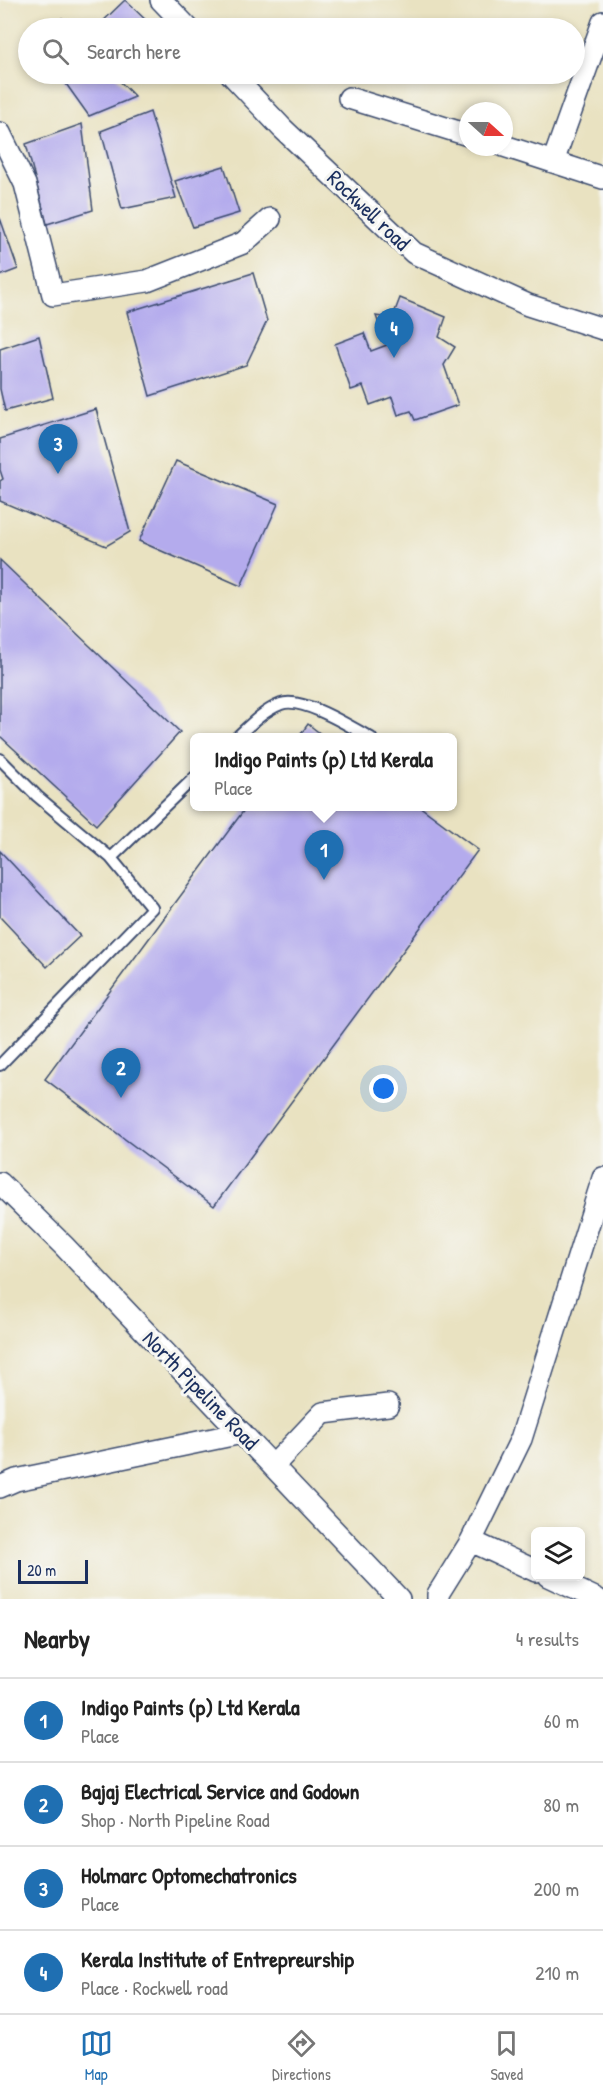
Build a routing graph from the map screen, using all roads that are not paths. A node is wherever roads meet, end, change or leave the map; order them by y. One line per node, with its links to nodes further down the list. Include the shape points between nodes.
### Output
1 (161, 0): 2 (street)
2 (178, 18)
3 (603, 22): 4 (street)
4 (585, 72)
5 (240, 84): 14 (street, Rockwell road, via 414,253 528,305)
6 (581, 84): 11 (street)
7 (349, 98): 8 (street)
8 (459, 132)
9 (0, 133): 13 (street, via 25,184 53,295 147,281 243,243)
10 (513, 149): 11 (street)
11 (553, 162): 12 (street)
12 (603, 178)
13 (270, 219)
14 (603, 329)
15 (241, 733): 16 (lane, via 283,703 305,704)
16 (361, 733)
17 (0, 759): 19 (lane)
18 (190, 782): 19 (lane)
19 (111, 858): 20 (lane, via 152,908)
20 (0, 1065)
21 (603, 1178): 27 (street, via 521,1439)
22 (0, 1183): 24 (street, North Pipeline Road)
23 (388, 1405): 25 (street, via 323,1413)
24 (242, 1433): 25 (street, North Pipeline Road); 26 (street, via 16,1480)
25 (273, 1466): 30 (street, North Pipeline Road)
26 (0, 1487)
27 (471, 1541): 28 (street); 31 (street)
28 (531, 1568)
29 (559, 1581): 32 (street)
30 (399, 1599)
31 (438, 1599)
32 (597, 1599)

